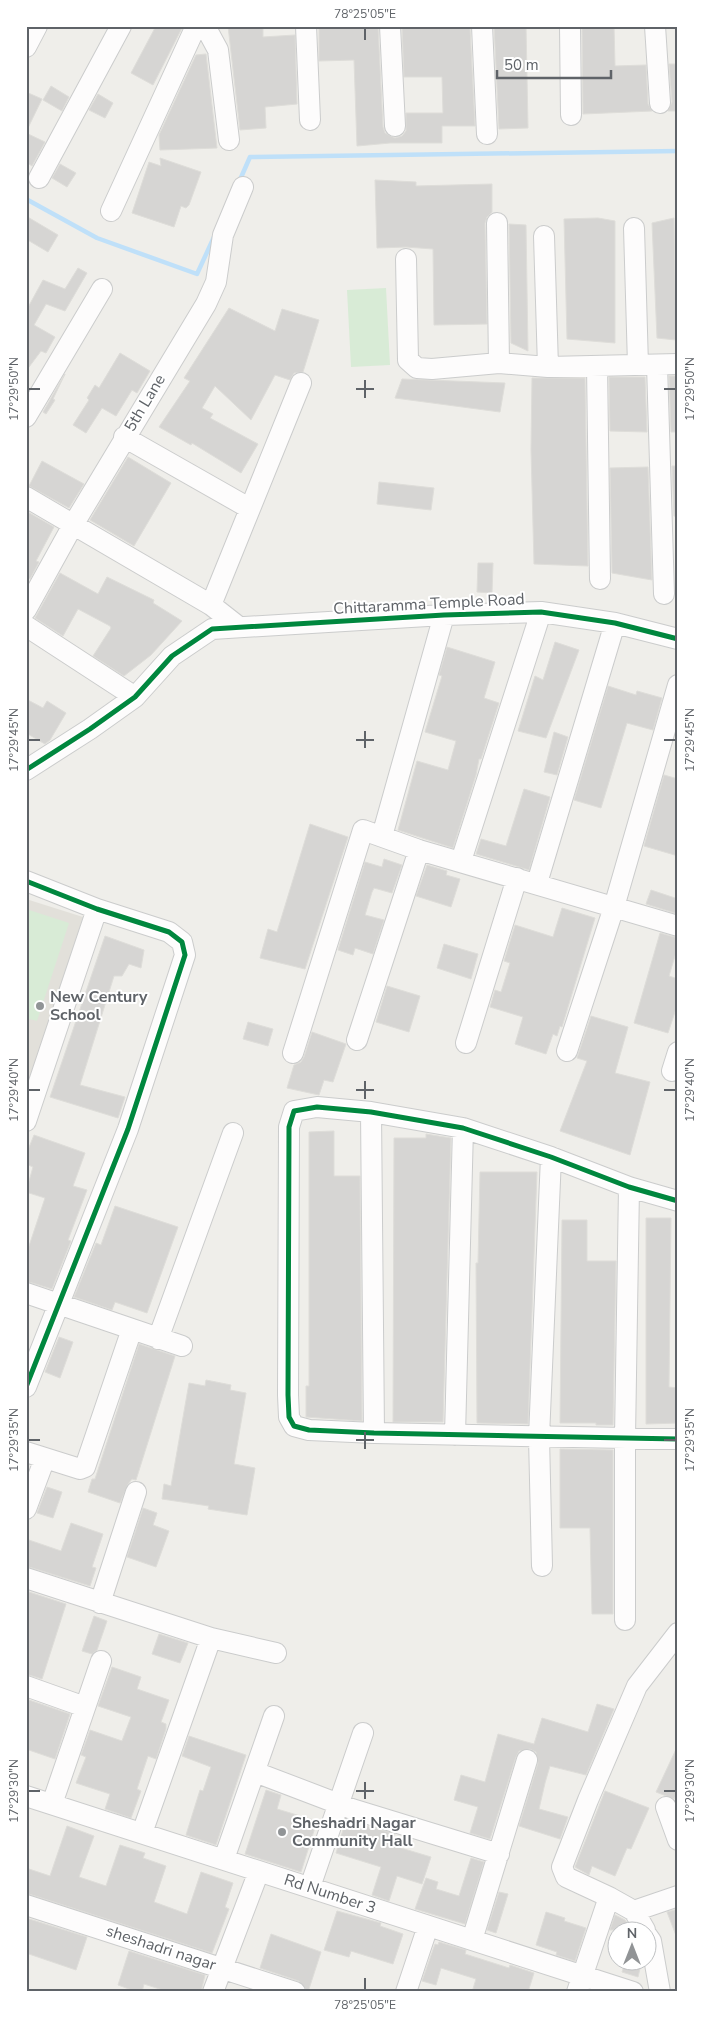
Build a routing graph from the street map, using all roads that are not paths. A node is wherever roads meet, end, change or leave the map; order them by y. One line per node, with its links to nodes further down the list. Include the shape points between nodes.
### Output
1 (37, 26): 10 (street)
2 (121, 26): 17 (street)
3 (196, 26): 19 (street)
4 (205, 26): 16 (street, via 218,50)
5 (306, 26): 13 (street)
6 (390, 26): 14 (street)
7 (482, 26): 15 (street)
8 (570, 26): 12 (street)
9 (655, 26): 11 (street)
10 (26, 47)
11 (660, 103)
12 (571, 115)
13 (310, 120)
14 (395, 126)
15 (487, 134)
16 (229, 140)
17 (39, 178)
18 (243, 188): 32 (street, 5th Lane, via 223,235 216,282 206,304)
19 (112, 211)
20 (497, 223): 25 (street)
21 (634, 228): 27 (street)
22 (544, 236): 28 (street)
23 (406, 259): 25 (street, via 408,360 413,366 432,369)
24 (102, 289): 31 (street)
25 (499, 363): 28 (street)
26 (678, 364): 27 (street)
27 (647, 365): 29 (street); 36 (street)
28 (548, 366): 29 (street)
29 (597, 366): 37 (street)
30 (301, 383): 34 (street)
31 (26, 416)
32 (124, 438): 34 (street); 35 (street, 5th Lane)
33 (26, 497): 35 (street)
34 (249, 508): 39 (street)
35 (73, 525): 39 (street); 40 (street, 5th Lane)
36 (670, 533): 38 (street)
37 (600, 580)
38 (664, 594)
39 (211, 605): 45 (street)
40 (26, 610)
41 (541, 612): 42 (street, Chittaramma Temple Road); 43 (street, Chittaramma Temple Road); 52 (street)
42 (444, 615): 45 (street, Chittaramma Temple Road); 50 (street)
43 (615, 623): 46 (street, Chittaramma Temple Road); 55 (street)
44 (26, 626): 48 (street)
45 (239, 627): 48 (street, Chittaramma Temple Road, via 212,629 172,656)
46 (678, 639)
47 (678, 685): 56 (street)
48 (135, 696): 49 (street, Chittaramma Temple Road)
49 (30, 764)
50 (364, 831): 51 (street); 63 (street)
51 (419, 850): 52 (street); 59 (street)
52 (461, 861): 53 (street)
53 (517, 878): 55 (street); 60 (street)
54 (26, 881): 57 (street)
55 (537, 883): 56 (street)
56 (614, 907): 58 (street); 61 (street)
57 (97, 909): 66 (street); 73 (street, via 169,932 182,942 185,955 128,1129)
58 (678, 926)
59 (357, 1040)
60 (466, 1043)
61 (567, 1052)
62 (678, 1052): 64 (street)
63 (293, 1053)
64 (672, 1071)
65 (371, 1112): 67 (street); 78 (street); 78 (street, via 317,1107 294,1111 289,1127 288,1395 289,1417 294,1426 308,1430)
66 (26, 1121)
67 (464, 1128): 69 (street); 79 (street)
68 (233, 1134): 75 (street)
69 (551, 1157): 70 (street); 80 (street)
70 (628, 1187): 71 (street); 81 (street)
71 (678, 1201)
72 (26, 1293): 73 (street)
73 (58, 1305): 74 (street); 77 (street)
74 (132, 1330): 75 (street); 83 (street, via 85,1467 80,1470)
75 (158, 1339): 76 (street)
76 (182, 1346)
77 (26, 1387)
78 (374, 1433): 79 (street)
79 (455, 1435): 80 (street)
80 (539, 1437): 81 (street); 86 (street)
81 (625, 1438): 82 (street); 89 (street)
82 (678, 1439)
83 (35, 1455): 85 (street)
84 (136, 1492): 88 (street)
85 (26, 1509)
86 (542, 1566)
87 (26, 1578): 88 (street)
88 (100, 1603): 91 (street)
89 (625, 1620)
90 (678, 1633): 110 (street, via 637,1686 562,1867 566,1877)
91 (211, 1638): 92 (street); 104 (street)
92 (276, 1653)
93 (101, 1661): 95 (street)
94 (26, 1686): 95 (street)
95 (85, 1707): 101 (street)
96 (274, 1716): 99 (street)
97 (363, 1733): 102 (street)
98 (527, 1760): 106 (street)
99 (256, 1772): 102 (street); 107 (street)
100 (26, 1796): 101 (street, Rd Number 3)
101 (52, 1804): 104 (street, Rd Number 3)
102 (339, 1804): 106 (street); 109 (street)
103 (666, 1807): 105 (street)
104 (142, 1833): 107 (street, Rd Number 3)
105 (678, 1840)
106 (499, 1854): 116 (street)
107 (224, 1860): 108 (street, Rd Number 3)
108 (259, 1871): 109 (street, Rd Number 3); 117 (street)
109 (310, 1888): 115 (street, Rd Number 3)
110 (609, 1896): 113 (street); 119 (street)
111 (678, 1896): 113 (street)
112 (26, 1905): 117 (street, sheshadri nagar)
113 (634, 1912): 114 (street)
114 (639, 1920)
115 (428, 1926): 116 (street, Rd Number 3); 122 (street)
116 (472, 1940): 119 (street, Rd Number 3)
117 (221, 1968): 120 (street); 121 (street, sheshadri nagar)
118 (656, 1969): 124 (street)
119 (579, 1984): 123 (street, Rd Number 3)
120 (213, 1992)
121 (295, 1992)
122 (406, 1992)
123 (633, 1992)
124 (660, 1992)

